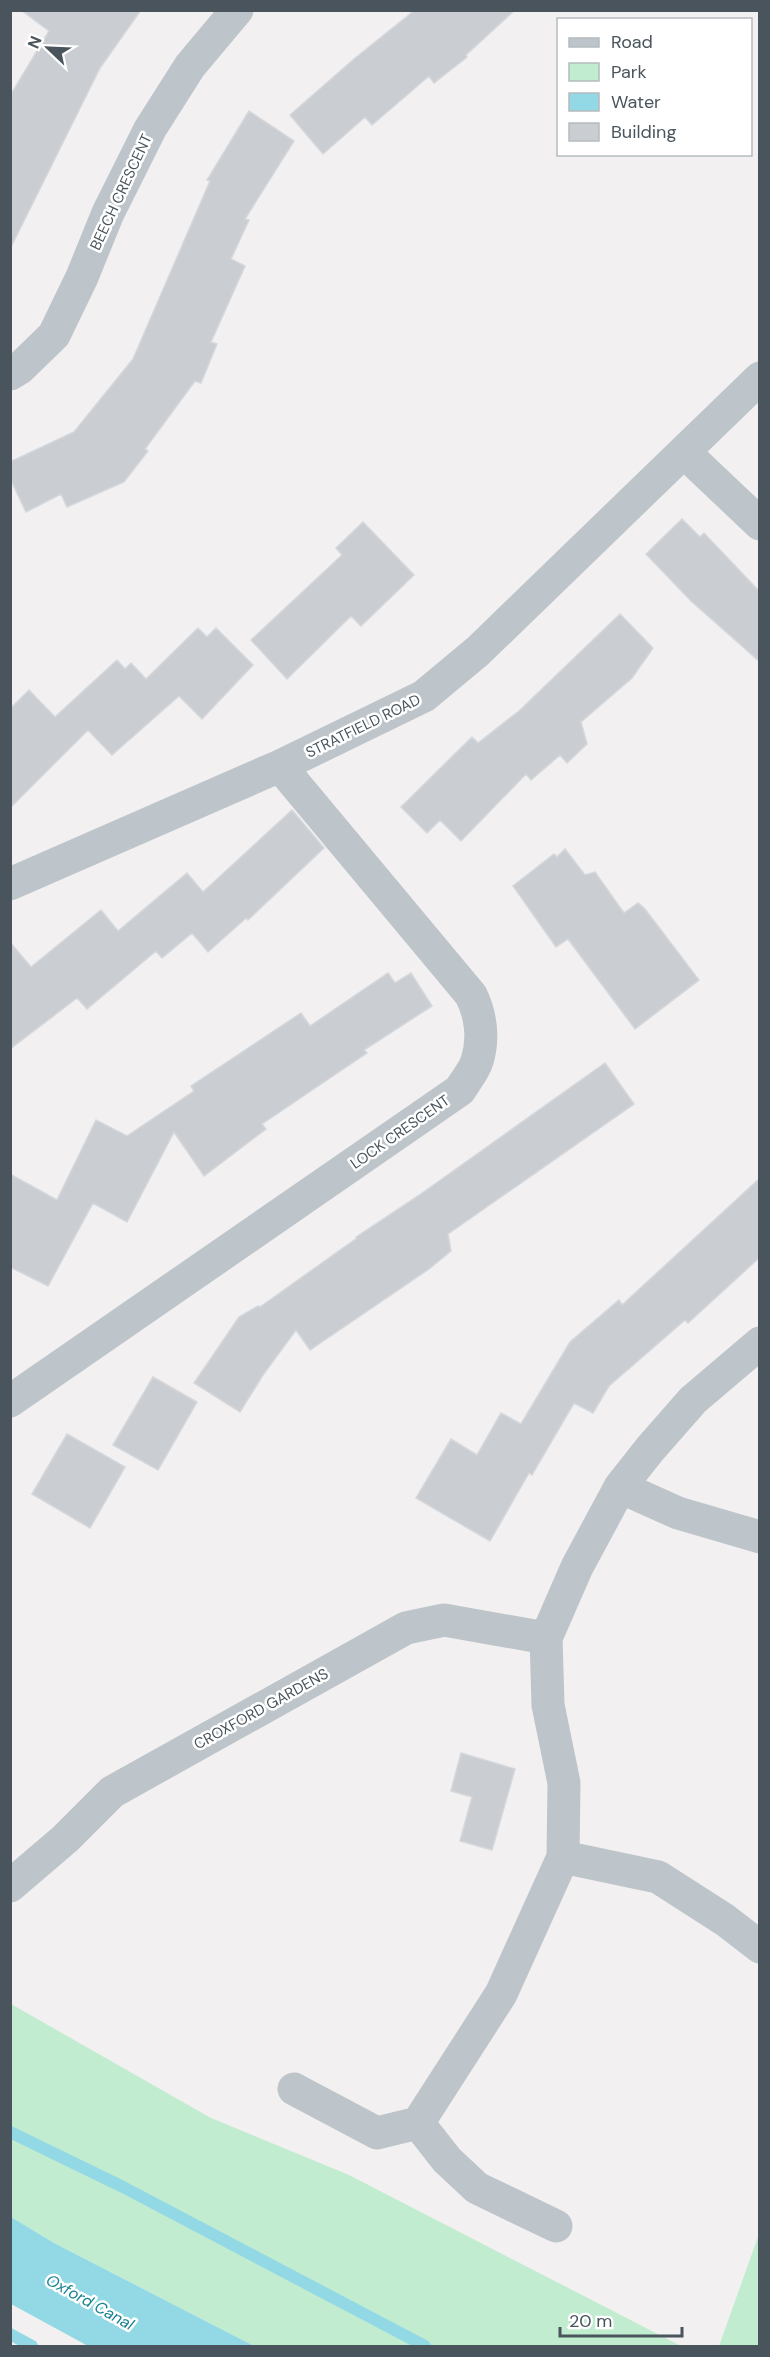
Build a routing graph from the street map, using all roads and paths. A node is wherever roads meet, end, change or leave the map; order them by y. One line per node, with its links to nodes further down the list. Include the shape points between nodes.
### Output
1 (237, 10): 2 (street, BEECH CRESCENT, via 190,66 150,129 54,335)
2 (10, 374)
3 (759, 378): 4 (street, STRATFIELD ROAD)
4 (684, 452): 5 (street); 6 (street, STRATFIELD ROAD, via 478,651 424,696)
5 (759, 524)
6 (280, 766): 7 (street, STRATFIELD ROAD); 9 (street, LOCK CRESCENT, via 471,995 479,1011 477,1061 460,1090)
7 (10, 884)
8 (759, 1343): 10 (street, via 693,1400)
9 (10, 1401)
10 (620, 1487): 11 (street, via 678,1514); 12 (street, via 577,1567)
11 (759, 1537)
12 (546, 1638): 13 (street, via 548,1706 564,1783); 14 (street, CROXFORD GARDENS, via 444,1620 406,1628 112,1792)
13 (563, 1857): 15 (street, via 658,1877); 17 (street, via 501,1994)
14 (10, 1886)
15 (759, 1947)
16 (294, 2089): 17 (street, via 378,2133)
17 (418, 2123): 18 (street, via 447,2160 477,2188)
18 (556, 2226)

